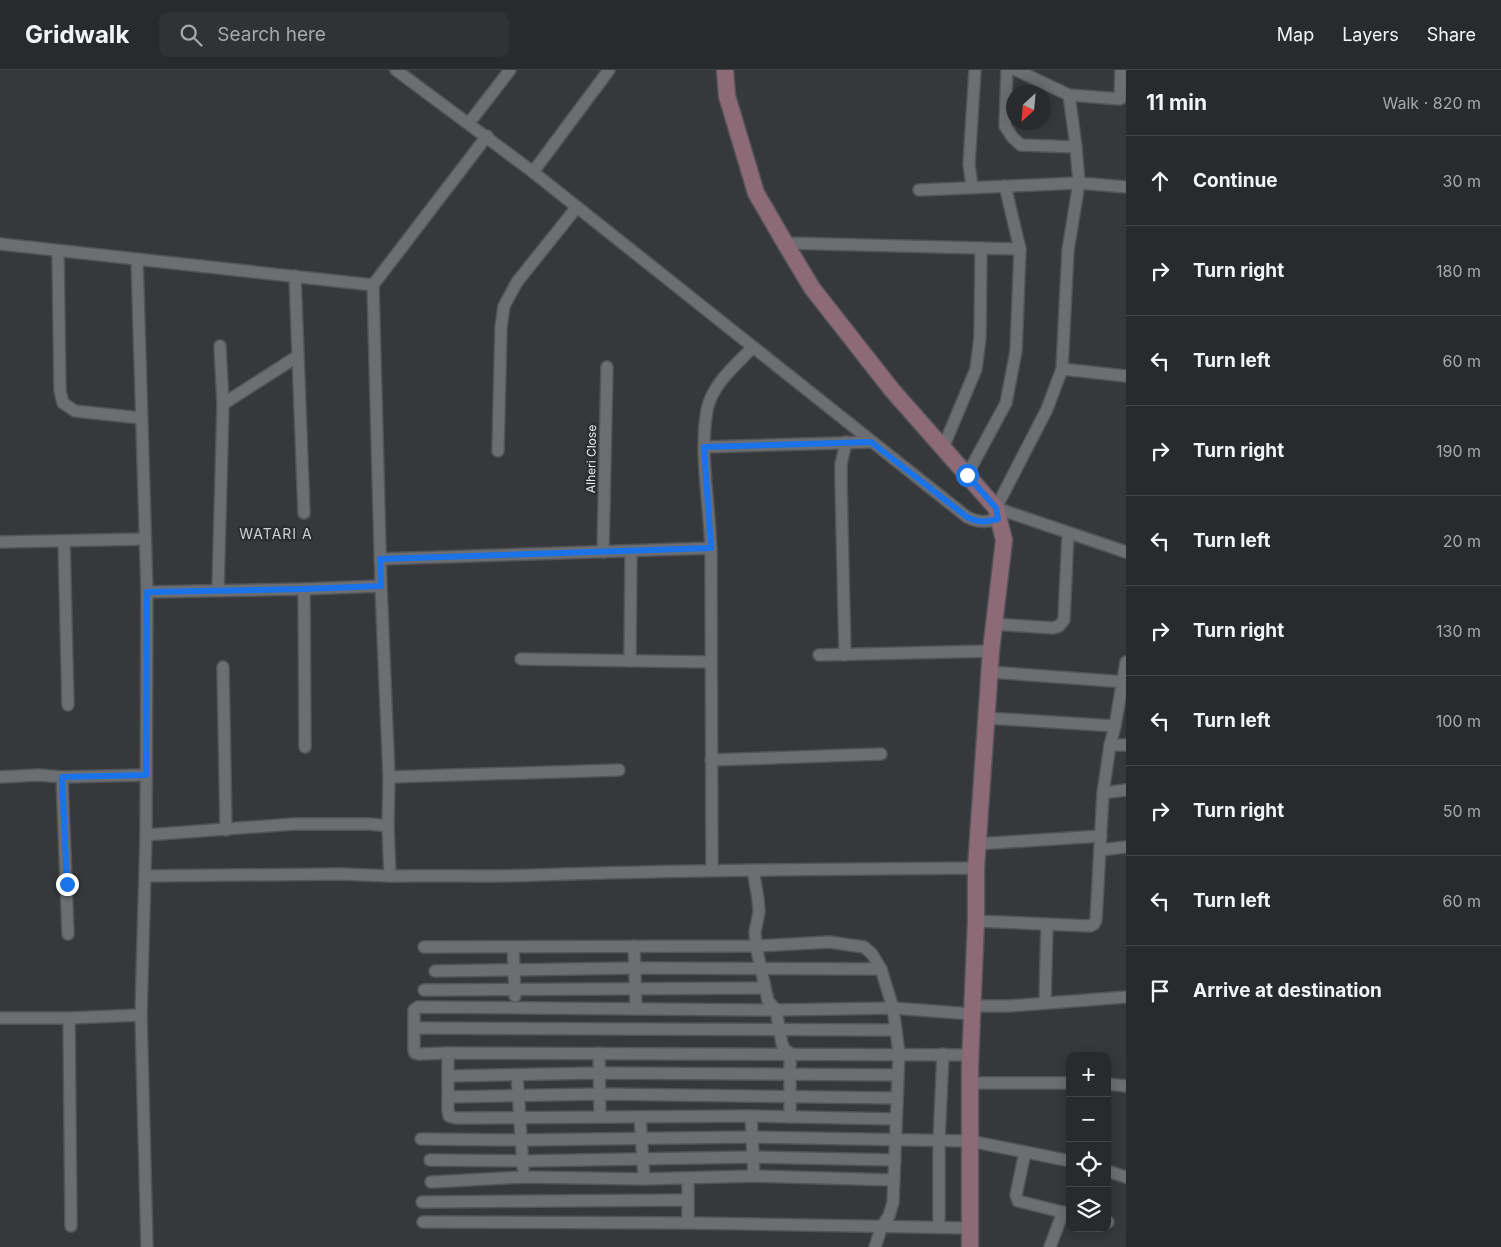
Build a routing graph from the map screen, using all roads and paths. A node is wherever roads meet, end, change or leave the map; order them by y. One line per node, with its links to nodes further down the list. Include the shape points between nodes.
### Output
1 (396, 70): 11 (street)
2 (510, 70): 11 (street)
3 (609, 70): 14 (street)
4 (725, 70): 21 (street, via 727,96 756,193)
5 (975, 70): 17 (street, via 969,164)
6 (1007, 70): 13 (street, via 1005,126 1013,138 1021,145)
7 (1016, 70): 9 (street)
8 (1121, 70): 10 (street)
9 (1068, 95): 10 (street); 13 (street)
10 (1123, 100)
11 (469, 123): 12 (street)
12 (487, 136): 14 (street); 28 (street)
13 (1076, 147): 15 (street)
14 (533, 172): 20 (street)
15 (1079, 183): 16 (street); 18 (street); 33 (street, via 1068,250)
16 (1004, 186): 17 (street); 24 (street)
17 (972, 187): 19 (street)
18 (1126, 187)
19 (919, 190)
20 (577, 207): 30 (street); 41 (street, via 517,282 504,306)
21 (785, 243): 23 (street); 40 (street, via 812,288)
22 (0, 244): 25 (street)
23 (981, 248): 24 (street); 40 (street, via 980,338 976,368)
24 (1020, 249): 42 (street, via 1016,351 1006,402)
25 (58, 251): 26 (street); 36 (street, via 60,391 63,403 75,411)
26 (137, 259): 27 (street); 36 (street)
27 (295, 276): 28 (street); 31 (street)
28 (373, 285): 53 (street)
29 (220, 346): 35 (street)
30 (754, 347): 38 (street); 39 (street, via 712,393)
31 (298, 356): 35 (street); 43 (street)
32 (607, 367): 51 (street, Alheri Close)
33 (1062, 369): 34 (street); 44 (street, via 1047,409)
34 (1126, 376)
35 (223, 404): 56 (street)
36 (141, 418): 46 (street)
37 (846, 442): 38 (street); 39 (street); 61 (street, via 841,464)
38 (871, 442): 44 (street, via 967,517 984,523)
39 (704, 447): 49 (street)
40 (942, 448): 42 (street)
41 (498, 451)
42 (967, 475): 44 (street)
43 (304, 513)
44 (997, 514): 45 (street); 58 (street, via 1004,540)
45 (1068, 533): 52 (street); 58 (street, via 1064,620 1053,628)
46 (144, 539): 47 (street); 57 (street)
47 (64, 541): 48 (street); 69 (street)
48 (0, 542)
49 (711, 548): 50 (street); 64 (street)
50 (631, 551): 51 (street); 63 (street)
51 (603, 552): 53 (street)
52 (1126, 552)
53 (380, 559): 54 (street)
54 (381, 586): 55 (street); 81 (street)
55 (304, 589): 56 (street); 74 (street)
56 (218, 590): 57 (street)
57 (147, 592): 78 (street)
58 (994, 624): 59 (street)
59 (991, 651): 61 (street); 67 (street)
60 (819, 654): 61 (street)
61 (845, 655)
62 (521, 659): 63 (street)
63 (630, 661): 64 (street)
64 (711, 662): 76 (street)
65 (1126, 662): 68 (street)
66 (223, 667): 85 (street)
67 (990, 672): 68 (street); 70 (street)
68 (1124, 682): 71 (street)
69 (68, 705)
70 (987, 718): 71 (street); 88 (street)
71 (1115, 726): 72 (street)
72 (1110, 745): 73 (street); 83 (street)
73 (1126, 745)
74 (305, 747)
75 (881, 754): 76 (street)
76 (711, 760): 92 (street)
77 (619, 770): 81 (street)
78 (146, 775): 80 (street); 86 (street)
79 (0, 777): 80 (street)
80 (62, 777): 98 (street)
81 (390, 778): 84 (street)
82 (1126, 790): 83 (street)
83 (1103, 793): 87 (street)
84 (388, 826): 85 (street, via 294,824); 95 (street)
85 (226, 830): 86 (street)
86 (146, 836): 94 (street)
87 (1100, 836): 88 (street); 90 (street)
88 (977, 844): 91 (street)
89 (1126, 847): 90 (street)
90 (1100, 850): 97 (street, via 1094,924)
91 (976, 868): 93 (street); 96 (street)
92 (712, 870): 93 (street); 95 (street)
93 (753, 870): 101 (street, via 759,912)
94 (145, 876): 95 (street); 119 (street)
95 (390, 876)
96 (976, 922): 97 (street); 118 (street)
97 (1047, 924): 113 (street)
98 (68, 934)
99 (514, 946): 100 (street); 102 (street); 105 (street)
100 (634, 946): 101 (street); 103 (street)
101 (756, 946): 104 (street, via 829,942 864,947); 106 (street)
102 (424, 947)
103 (635, 968): 105 (street); 106 (street); 111 (street)
104 (881, 969): 106 (street); 115 (street)
105 (514, 970): 107 (street); 110 (street)
106 (762, 970): 108 (street)
107 (434, 971)
108 (765, 988): 111 (street); 117 (street, via 768,1001)
109 (424, 990): 110 (street)
110 (514, 990): 111 (street); 114 (street)
111 (635, 990): 116 (street)
112 (1126, 997): 113 (street)
113 (1045, 1002): 118 (street)
114 (515, 1008): 116 (street); 122 (street, via 418,1007 414,1010)
115 (893, 1008): 117 (street); 118 (street); 124 (street)
116 (636, 1009): 117 (street)
117 (776, 1010): 123 (street)
118 (972, 1010): 130 (street)
119 (141, 1016): 121 (street); 182 (street)
120 (0, 1018): 121 (street)
121 (69, 1018): 178 (street)
122 (415, 1028): 123 (street); 125 (street, via 415,1053)
123 (781, 1029): 124 (street); 127 (street, via 782,1044)
124 (896, 1030): 128 (street)
125 (448, 1053): 126 (street); 134 (street)
126 (599, 1053): 127 (street); 131 (street)
127 (790, 1053): 128 (street); 132 (street)
128 (899, 1054): 129 (street); 135 (street)
129 (943, 1054): 130 (street); 156 (street)
130 (970, 1054): 137 (street)
131 (599, 1073): 132 (street); 133 (street); 140 (street)
132 (790, 1073): 135 (street); 143 (street)
133 (517, 1075): 134 (street); 141 (street)
134 (448, 1076): 142 (street)
135 (898, 1076): 144 (street)
136 (1066, 1083): 137 (street)
137 (970, 1084): 157 (street)
138 (1111, 1084): 139 (street)
139 (1126, 1086)
140 (600, 1094): 141 (street); 143 (street); 146 (street)
141 (517, 1096): 142 (street); 149 (street)
142 (448, 1097): 149 (street, via 450,1116 456,1118)
143 (790, 1097): 144 (street); 148 (street)
144 (897, 1098): 150 (street)
145 (751, 1116): 147 (street); 148 (street); 151 (street)
146 (600, 1117): 147 (street); 149 (street)
147 (640, 1117): 152 (street)
148 (790, 1117): 150 (street)
149 (521, 1118): 155 (street)
150 (896, 1120): 154 (street)
151 (752, 1137): 152 (street); 154 (street); 159 (street)
152 (642, 1138): 155 (street); 160 (street)
153 (421, 1139): 155 (street)
154 (896, 1139): 156 (street); 162 (street)
155 (522, 1140): 164 (street)
156 (939, 1140): 157 (street); 180 (street)
157 (970, 1141): 158 (street); 181 (street)
158 (1025, 1152): 163 (street); 175 (street, via 1016,1195 1018,1202)
159 (753, 1157): 160 (street); 162 (street); 166 (street)
160 (643, 1159): 164 (street); 170 (street)
161 (430, 1160): 164 (street)
162 (895, 1160): 171 (street)
163 (1066, 1160)
164 (523, 1161): 167 (street)
165 (1111, 1171): 168 (street)
166 (754, 1176): 169 (street); 171 (street)
167 (524, 1177): 170 (street); 172 (street)
168 (1126, 1177)
169 (688, 1178): 170 (street); 173 (street)
170 (644, 1179)
171 (894, 1180): 179 (street, via 893,1202)
172 (431, 1182)
173 (688, 1200): 174 (street); 177 (street)
174 (422, 1202)
175 (1066, 1213): 185 (street)
176 (423, 1222): 177 (street)
177 (688, 1223): 179 (street)
178 (71, 1226)
179 (882, 1226): 180 (street); 183 (street)
180 (938, 1227): 181 (street)
181 (970, 1228): 184 (street)
182 (147, 1247)
183 (875, 1247)
184 (970, 1247)
185 (1050, 1247)

